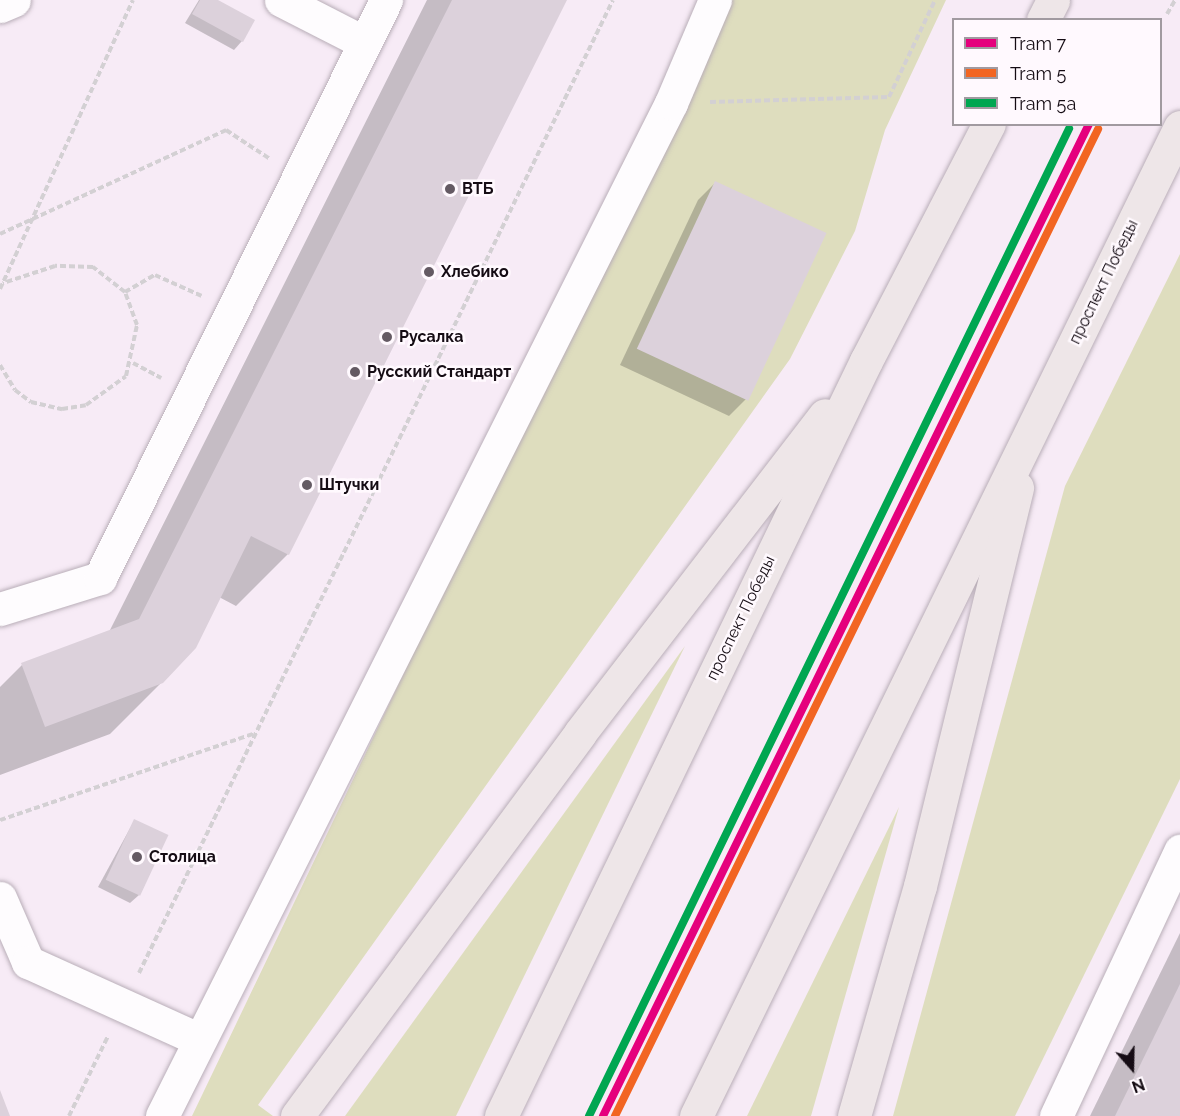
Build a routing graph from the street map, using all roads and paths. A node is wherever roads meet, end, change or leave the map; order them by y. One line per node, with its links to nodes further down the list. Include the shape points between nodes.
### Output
1 (15, 0): 10 (lane)
2 (134, 0): 18 (path)
3 (281, 0): 13 (lane)
4 (386, 0): 13 (lane)
5 (613, 0): 28 (path)
6 (715, 0): 14 (lane)
7 (935, 0): 14 (path, via 889,97)
8 (1053, 0): 12 (main road)
9 (1175, 0): 11 (path)
10 (0, 6)
11 (1167, 14)
12 (1044, 18)
13 (365, 43): 17 (lane)
14 (671, 103): 33 (lane)
15 (988, 126): 24 (main road, проспект Победы)
16 (1180, 127): 26 (main road, проспект Победы)
17 (298, 178): 18 (path, via 226,130); 23 (lane)
18 (37, 218): 19 (path); 20 (path)
19 (0, 234)
20 (3, 283): 21 (path); 22 (path, via 55,266 75,265 93,267)
21 (0, 290)
22 (125, 292): 23 (path, via 155,275); 25 (path, via 137,325 133,363 112,391 86,405 62,409 31,402 15,390)
23 (233, 310): 27 (lane, via 100,578)
24 (866, 361): 36 (main road, via 580,733); 37 (main road, проспект Победы)
25 (0, 365)
26 (1032, 427): 38 (main road, проспект Победы); 39 (main road, via 920,886)
27 (0, 609)
28 (255, 733): 29 (path); 32 (path)
29 (0, 820)
30 (1180, 851): 40 (lane)
31 (0, 898): 32 (lane, via 28,962)
32 (123, 1005): 33 (lane); 34 (path)
33 (198, 1039): 35 (lane)
34 (69, 1116)
35 (162, 1116)
36 (297, 1116)
37 (501, 1116)
38 (696, 1116)
39 (854, 1116)
40 (1056, 1116)

